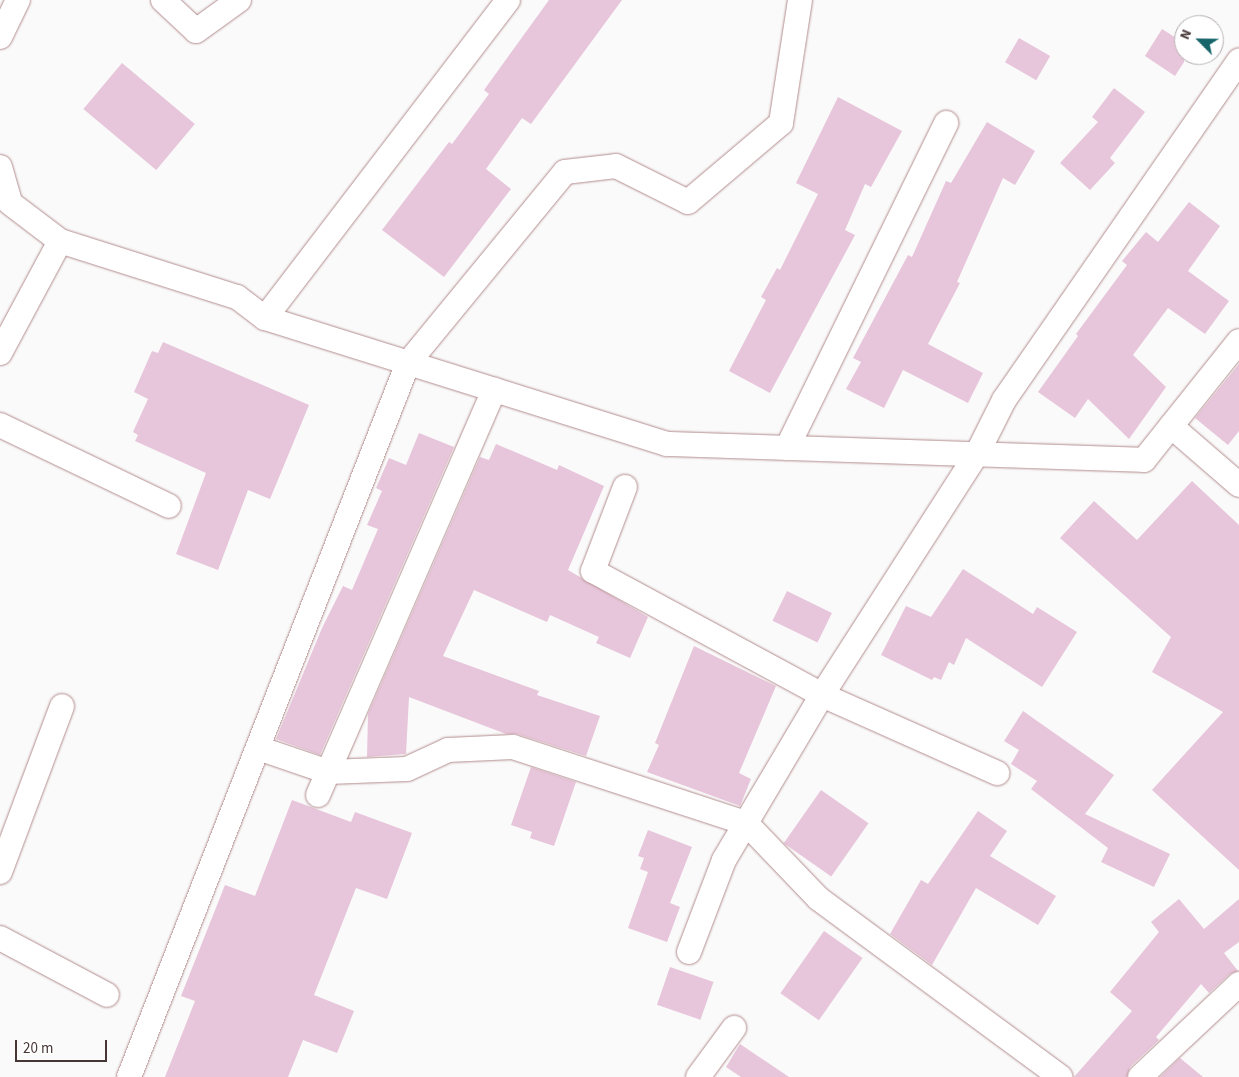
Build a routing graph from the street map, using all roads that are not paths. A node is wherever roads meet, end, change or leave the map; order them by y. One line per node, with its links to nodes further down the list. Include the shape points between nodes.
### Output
1 (18, 0): 6 (street)
2 (163, 0): 3 (street, via 196,31)
3 (239, 0)
4 (508, 0): 11 (street)
5 (800, 0): 14 (street, via 781,123 688,202 616,166 565,172)
6 (0, 37)
7 (1239, 60): 19 (street, via 1004,400)
8 (946, 123): 18 (street)
9 (0, 167): 10 (street, via 10,204)
10 (60, 242): 11 (street, via 237,297); 13 (street)
11 (265, 318): 14 (street)
12 (1239, 341): 17 (street)
13 (0, 353)
14 (408, 363): 15 (street); 25 (street)
15 (494, 390): 18 (street, via 667,444); 26 (street)
16 (0, 425): 22 (street)
17 (1171, 426): 19 (street, via 1144,460); 20 (street)
18 (788, 448): 19 (street)
19 (976, 454): 23 (street)
20 (1239, 486)
21 (625, 487): 23 (street, via 593,571)
22 (169, 506)
23 (822, 695): 27 (street); 29 (street)
24 (62, 706): 30 (street)
25 (258, 748): 26 (street); 36 (street)
26 (328, 772): 28 (street); 29 (street, via 407,769 448,750 514,747)
27 (997, 774)
28 (318, 795)
29 (746, 823): 32 (street, via 724,860); 38 (street, via 819,899)
30 (0, 872)
31 (0, 938): 34 (street)
32 (689, 952)
33 (1239, 984): 39 (street)
34 (106, 995)
35 (734, 1028): 37 (street)
36 (130, 1077)
37 (698, 1077)
38 (1060, 1077)
39 (1140, 1077)

